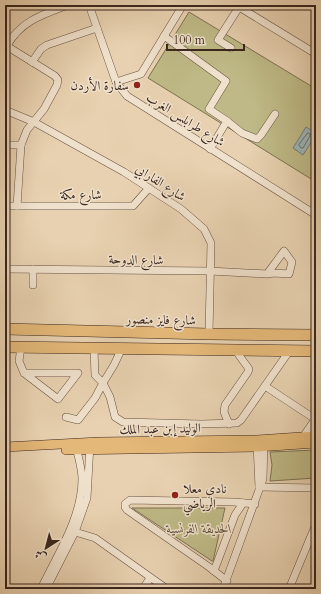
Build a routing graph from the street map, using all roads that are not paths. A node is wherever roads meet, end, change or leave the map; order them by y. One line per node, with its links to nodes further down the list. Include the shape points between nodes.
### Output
1 (68, 5): 7 (street, via 30,21 14,33)
2 (89, 5): 5 (street, شارع طرابلس الغرب)
3 (183, 5): 6 (street)
4 (237, 6): 8 (street, via 218,40); 9 (street)
5 (97, 28): 10 (street, via 46,45); 11 (street, شارع طرابلس الغرب)
6 (164, 36): 11 (street, via 141,74); 14 (street, via 226,81 209,109)
7 (6, 45): 10 (street)
8 (231, 48)
9 (316, 54)
10 (32, 62): 15 (street, via 58,80 44,109)
11 (116, 82): 18 (street, شارع طرابلس الغرب, via 127,96)
12 (5, 110): 15 (street, شارع الفارابي)
13 (275, 114): 14 (street, via 257,139 242,133)
14 (227, 121): 18 (street)
15 (34, 122): 17 (street, via 27,130); 19 (street, شارع الفارابي)
16 (5, 145): 17 (street)
17 (21, 145): 21 (street)
18 (210, 149): 22 (street, شارع طرابلس الغرب)
19 (148, 188): 21 (street, شارع مكة, via 133,206); 25 (street, شارع الفارابي, via 181,209 204,229 211,243)
20 (5, 206): 21 (street, شارع مكة)
21 (17, 206)
22 (316, 215)
23 (5, 269): 24 (street, شارع الدوحة)
24 (33, 269): 25 (street, شارع الدوحة); 27 (street)
25 (210, 271): 26 (street, شارع الدوحة); 29 (street, شارع الفارابي)
26 (267, 274)
27 (33, 285)
28 (5, 330): 29 (highway, شارع فايز منصور)
29 (209, 334): 30 (highway, شارع فايز منصور)
30 (316, 335)
31 (5, 347): 32 (highway)
32 (21, 348): 34 (highway); 38 (street, via 19,361)
33 (122, 348): 34 (highway); 36 (highway); 39 (street)
34 (94, 349): 39 (street, via 95,376)
35 (290, 350): 36 (highway); 37 (highway); 40 (street)
36 (236, 351): 43 (street, via 248,372 225,405 224,412)
37 (316, 351)
38 (24, 373): 38 (street, via 58,399 78,372 40,373)
39 (103, 383): 41 (street, via 78,420); 43 (street, via 115,417 123,422)
40 (265, 386): 42 (street); 43 (street, via 242,420)
41 (66, 417)
42 (316, 419): 45 (street)
43 (229, 424)
44 (316, 436): 45 (main road, الوليد إبن عبد الملك)
45 (303, 437): 46 (main road, الوليد إبن عبد الملك)
46 (260, 443): 47 (main road, الوليد إبن عبد الملك); 48 (main road, الوليد إبن عبد الملك); 52 (street)
47 (316, 443)
48 (90, 446): 50 (main road, الوليد إبن عبد الملك); 57 (street, via 87,498)
49 (5, 447): 50 (main road, الوليد إبن عبد الملك)
50 (76, 447): 51 (main road, الوليد إبن عبد الملك); 57 (street, via 82,480)
51 (5, 453)
52 (259, 487): 53 (street); 55 (street)
53 (316, 488)
54 (243, 502): 55 (street); 58 (street, via 235,515); 58 (street, via 130,500 126,504 127,510)
55 (255, 504): 60 (street)
56 (316, 524): 66 (street)
57 (73, 530): 59 (street, via 95,538); 61 (street); 62 (street)
58 (214, 571): 60 (street)
59 (150, 578): 63 (street); 64 (street)
60 (227, 581): 65 (street)
61 (41, 589)
62 (46, 589)
63 (143, 589)
64 (166, 589)
65 (223, 589)
66 (289, 589)

